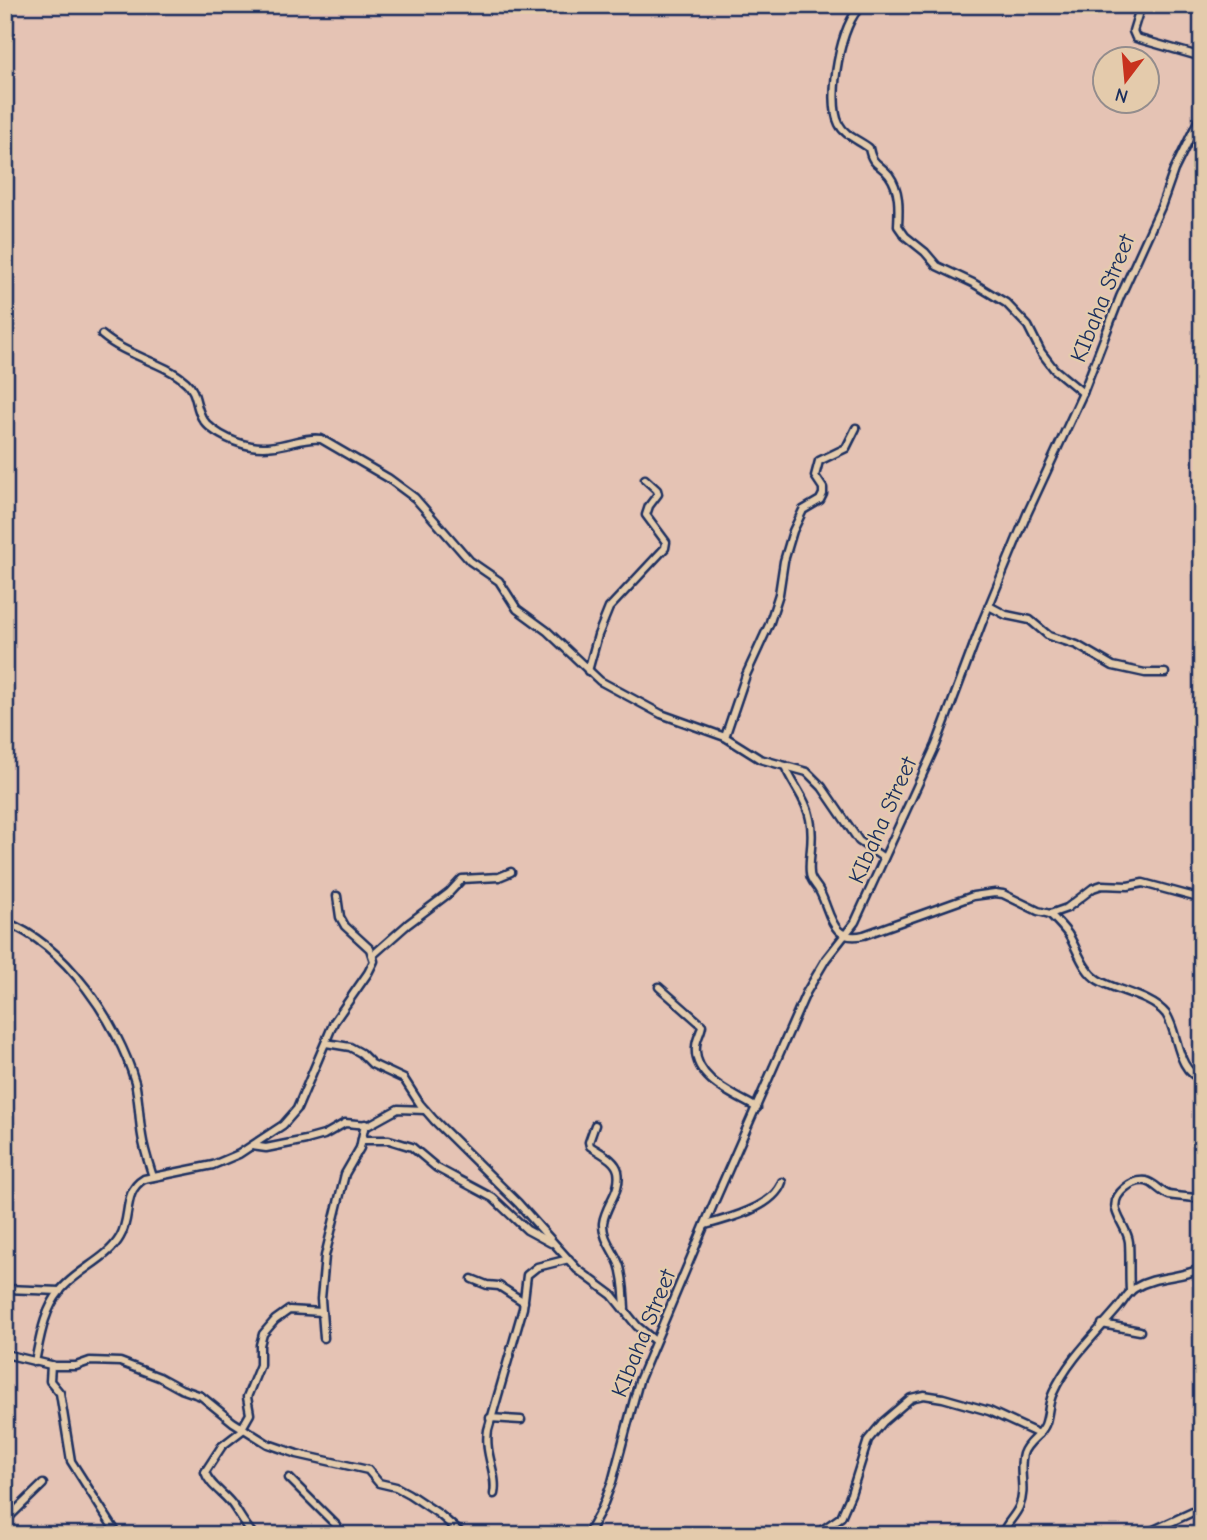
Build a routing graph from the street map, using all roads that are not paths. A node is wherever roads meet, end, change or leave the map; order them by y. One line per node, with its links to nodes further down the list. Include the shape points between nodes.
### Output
1 (863, 5): 6 (street, via 842,44 834,104 839,125 869,148 872,161 890,177 900,208 898,226 905,236 944,271 1006,303 1028,326 1054,369)
2 (1141, 5): 3 (street, via 1133,31 1136,38)
3 (1202, 57)
4 (1202, 113): 6 (street, KIbaha Street, via 1119,298)
5 (102, 335): 10 (street, via 187,383 194,391 201,418 226,436 267,448 321,439 404,489 470,561 499,581 517,608)
6 (1083, 393): 9 (street, KIbaha Street)
7 (856, 428): 12 (street, via 846,448 819,461 815,476 823,494 803,510 793,531 769,625)
8 (645, 479): 10 (street, via 658,494 647,510 647,519 666,542 665,548 609,608)
9 (989, 606): 11 (street, via 1030,620 1049,636 1077,645 1113,666); 14 (street, KIbaha Street, via 936,745)
10 (588, 671): 12 (street, via 642,705)
11 (1165, 673)
12 (725, 737): 13 (street, via 760,759)
13 (785, 766): 14 (street, via 812,775 859,841); 20 (street, via 810,818 810,877 833,922)
14 (884, 858): 20 (street, KIbaha Street)
15 (511, 872): 21 (street, via 462,879)
16 (337, 896): 21 (street, via 345,926)
17 (1202, 899): 18 (street, via 1143,883 1102,886)
18 (1050, 914): 20 (street, via 1003,894 985,893 864,935); 24 (street, via 1098,980 1166,1014 1181,1056 1192,1074)
19 (5, 922): 31 (street, via 52,952 85,985 99,1008 125,1053 135,1082)
20 (845, 935): 25 (street, KIbaha Street, via 806,993)
21 (373, 955): 23 (street, via 372,966 339,1014)
22 (659, 987): 25 (street, via 702,1025 696,1048 705,1074)
23 (326, 1043): 26 (street, via 350,1047 372,1064 398,1075); 30 (street, via 298,1108 289,1120)
24 (1202, 1079)
25 (757, 1108): 34 (street, KIbaha Street)
26 (425, 1110): 27 (street, via 398,1108); 35 (street)
27 (365, 1124): 29 (street); 30 (street, via 345,1123 306,1140 266,1148)
28 (595, 1125): 43 (street, via 590,1146 618,1170 615,1196 603,1226 620,1267)
29 (362, 1140): 35 (street, via 395,1141 412,1147 437,1168 493,1198 527,1230); 44 (street, via 345,1174 325,1256)
30 (252, 1146): 31 (street, via 213,1165)
31 (153, 1177): 40 (street, via 137,1183 131,1193 117,1242)
32 (782, 1182): 34 (street, via 778,1192 756,1206)
33 (1202, 1199): 41 (street, via 1166,1194 1144,1181 1136,1181 1120,1193 1115,1209 1129,1242)
34 (705, 1225): 48 (street, KIbaha Street)
35 (553, 1244): 36 (street)
36 (569, 1259): 42 (street, via 531,1270); 43 (street)
37 (1202, 1268): 41 (street, via 1155,1278)
38 (472, 1279): 42 (street, via 499,1286)
39 (5, 1289): 40 (street)
40 (60, 1291): 50 (street, via 45,1318)
41 (1130, 1291): 45 (street)
42 (524, 1302): 52 (street)
43 (625, 1310): 48 (street)
44 (322, 1312): 47 (street); 54 (street, via 289,1310 263,1334 260,1365 247,1397 250,1414)
45 (1102, 1324): 46 (street); 55 (street, via 1057,1385)
46 (1140, 1331)
47 (324, 1338)
48 (655, 1341): 65 (street, KIbaha Street, via 629,1411 606,1498)
49 (5, 1354): 50 (street)
50 (34, 1362): 51 (street)
51 (51, 1365): 54 (street, via 120,1362 201,1396); 61 (street, via 50,1381 60,1393 71,1461)
52 (490, 1418): 53 (street); 58 (street, via 486,1448 495,1479)
53 (521, 1420)
54 (243, 1429): 62 (street, via 222,1446 205,1472); 64 (street, via 285,1451 368,1469 379,1483 409,1494)
55 (1039, 1434): 66 (street, via 989,1411 943,1398 911,1398 868,1440 841,1517); 67 (street, via 1024,1450 1022,1497)
56 (289, 1478): 63 (street)
57 (43, 1484): 60 (street)
58 (494, 1494)
59 (1197, 1510): 68 (street)
60 (5, 1521)
61 (118, 1535)
62 (254, 1535)
63 (342, 1535)
64 (463, 1535)
65 (587, 1535)
66 (815, 1535)
67 (1002, 1535)
68 (1143, 1535)

